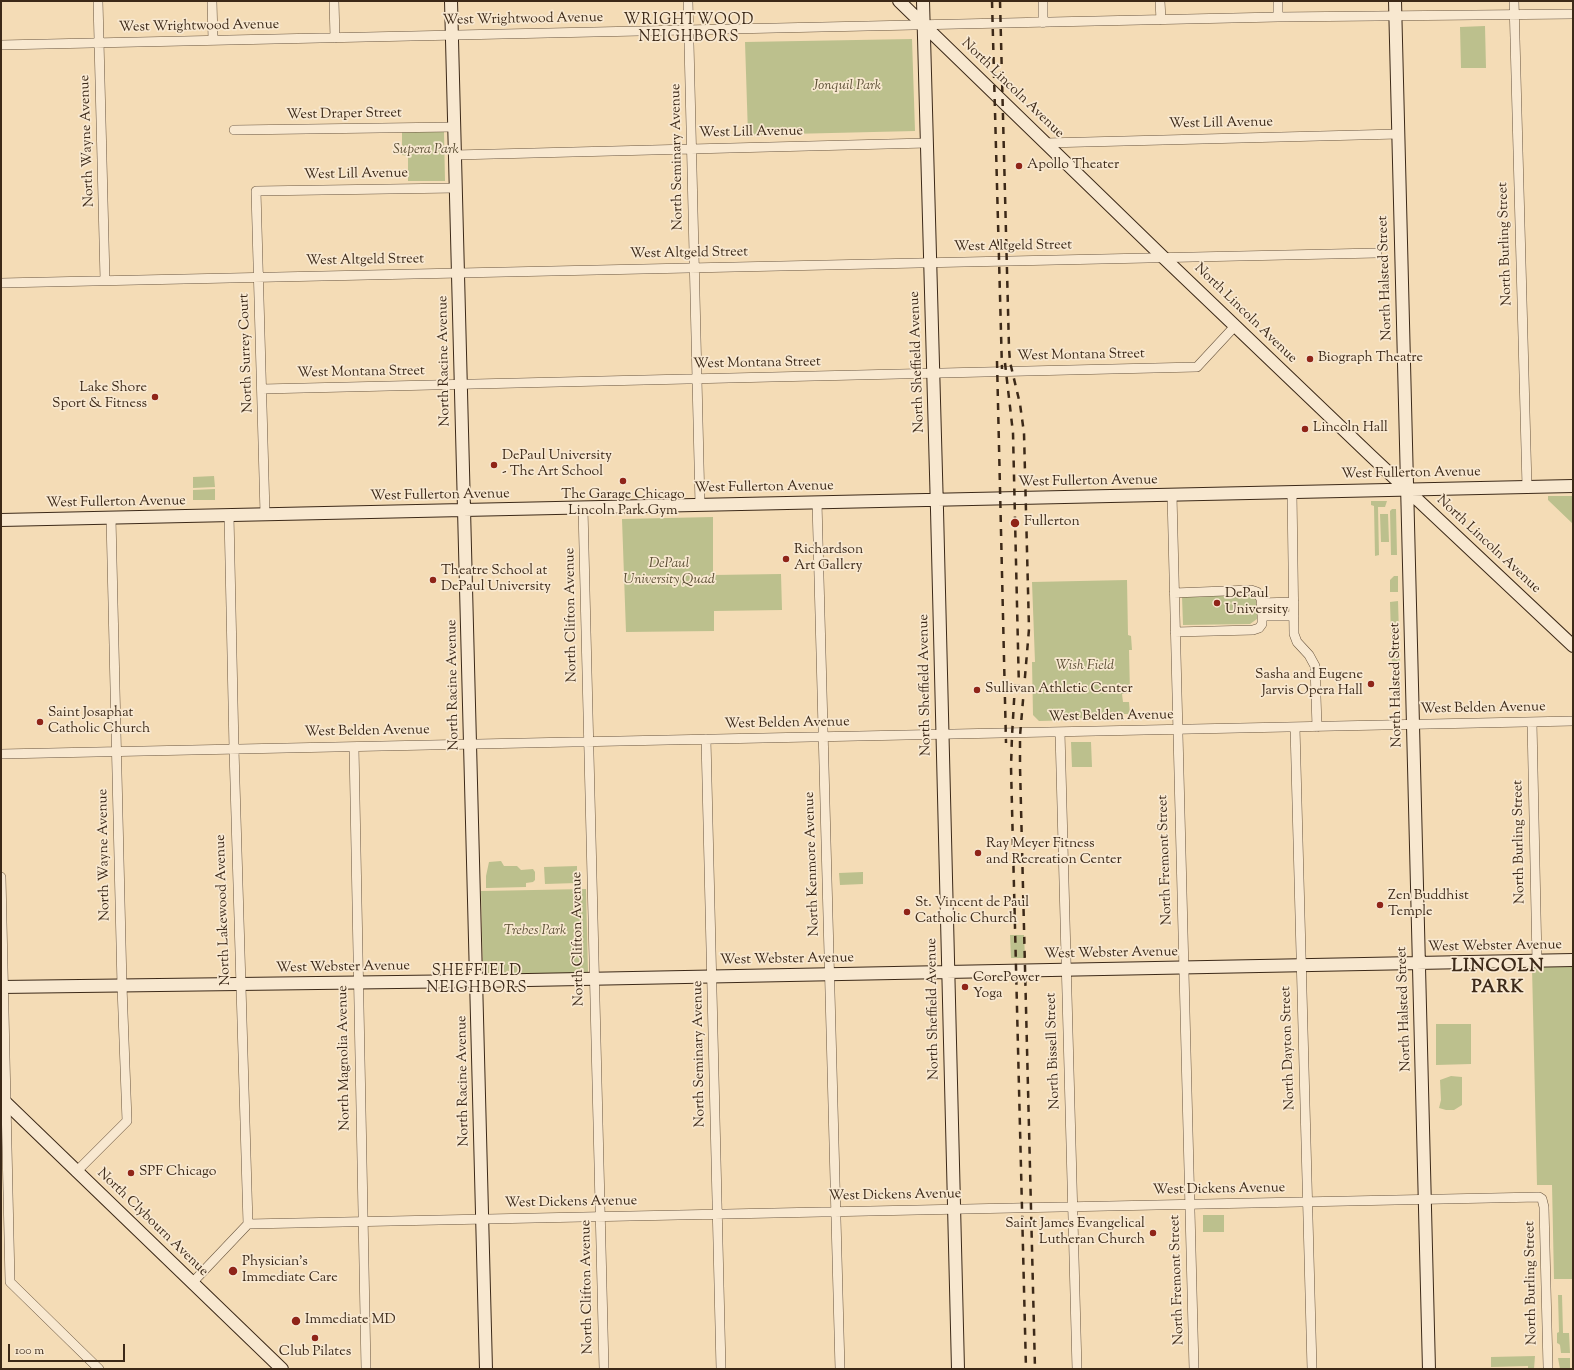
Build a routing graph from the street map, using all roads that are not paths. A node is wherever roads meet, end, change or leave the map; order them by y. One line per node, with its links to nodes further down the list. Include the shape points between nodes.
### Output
1 (98, 1): 24 (street, North Wayne Avenue)
2 (212, 1): 23 (street)
3 (334, 1): 22 (street)
4 (451, 1): 21 (street, North Racine Avenue)
5 (688, 1): 20 (street, North Seminary Avenue)
6 (899, 1): 19 (street, North Lincoln Avenue)
7 (923, 1): 19 (street, North Sheffield Avenue)
8 (1043, 1): 18 (street)
9 (1160, 1): 17 (street)
10 (1278, 1): 16 (street)
11 (1395, 1): 15 (street, North Halsted Street)
12 (1514, 1): 14 (street, North Burling Street)
13 (1573, 14): 14 (street, West Wrightwood Avenue)
14 (1514, 15): 15 (street, West Wrightwood Avenue); 49 (street, North Burling Street)
15 (1395, 16): 16 (street, West Wrightwood Avenue); 28 (street, North Halsted Street)
16 (1278, 18): 17 (street, West Wrightwood Avenue)
17 (1161, 20): 18 (street, West Wrightwood Avenue)
18 (1043, 23): 19 (street, West Wrightwood Avenue)
19 (924, 25): 20 (street, West Wrightwood Avenue); 29 (street, North Sheffield Avenue); 30 (street, North Lincoln Avenue)
20 (688, 30): 21 (street, West Wrightwood Avenue); 31 (street, North Seminary Avenue)
21 (452, 36): 22 (street, West Wrightwood Avenue); 26 (street, North Racine Avenue)
22 (335, 38): 23 (street, West Wrightwood Avenue)
23 (213, 40): 24 (street, West Wrightwood Avenue)
24 (99, 43): 25 (street, West Wrightwood Avenue); 41 (street, North Wayne Avenue)
25 (1, 45)
26 (454, 127): 27 (street, West Draper Street); 32 (street, North Racine Avenue)
27 (234, 130)
28 (1398, 134): 30 (street, West Lill Avenue); 50 (street, North Halsted Street)
29 (927, 143): 31 (street, West Lill Avenue); 37 (street, North Sheffield Avenue)
30 (1046, 143): 36 (street, North Lincoln Avenue)
31 (691, 149): 32 (street, West Lill Avenue); 38 (street, North Seminary Avenue)
32 (455, 155): 33 (street, North Racine Avenue)
33 (456, 188): 34 (street, West Lill Avenue); 39 (street, North Racine Avenue)
34 (256, 191): 40 (street, North Surrey Court)
35 (1377, 253): 36 (street, West Altgeld Street)
36 (1164, 258): 37 (street, West Altgeld Street); 43 (street, North Lincoln Avenue)
37 (930, 263): 38 (street, West Altgeld Street); 44 (street, North Sheffield Avenue)
38 (694, 268): 39 (street, West Altgeld Street); 45 (street, North Seminary Avenue)
39 (458, 273): 40 (street, West Altgeld Street); 46 (street, North Racine Avenue)
40 (259, 277): 41 (street, West Altgeld Street); 47 (street, North Surrey Court)
41 (106, 280): 42 (street, West Altgeld Street)
42 (1, 282)
43 (1235, 326): 44 (street, West Montana Street, via 1197,367); 50 (street, North Lincoln Avenue)
44 (934, 373): 45 (street, West Montana Street); 53 (street, North Sheffield Avenue)
45 (697, 379): 46 (street, West Montana Street); 55 (street, North Seminary Avenue)
46 (461, 385): 47 (street, West Montana Street); 57 (street, North Racine Avenue)
47 (262, 389): 58 (street, North Surrey Court)
48 (1573, 486): 49 (street, West Fullerton Avenue)
49 (1527, 487): 50 (street, West Fullerton Avenue)
50 (1407, 489): 51 (street, West Fullerton Avenue); 68 (street, North Lincoln Avenue); 71 (street, North Halsted Street)
51 (1292, 492): 52 (street, West Fullerton Avenue); 63 (street)
52 (1172, 495): 53 (street, West Fullerton Avenue); 62 (street, North Fremont Street)
53 (937, 500): 54 (street, West Fullerton Avenue); 76 (street, North Sheffield Avenue)
54 (817, 502): 55 (street, West Fullerton Avenue); 77 (street, North Kenmore Avenue)
55 (700, 505): 56 (street, West Fullerton Avenue)
56 (583, 508): 57 (street, West Fullerton Avenue); 79 (street, North Clifton Avenue)
57 (464, 510): 58 (street, West Fullerton Avenue); 80 (street, North Racine Avenue)
58 (265, 514): 59 (street, West Fullerton Avenue)
59 (229, 515): 60 (street, West Fullerton Avenue); 82 (street, North Lakewood Avenue)
60 (111, 518): 61 (street, West Fullerton Avenue); 83 (street, North Wayne Avenue)
61 (1, 520)
62 (1174, 593): 64 (street, via 1251,590 1257,592); 67 (street, North Fremont Street)
63 (1294, 602): 64 (street); 66 (street)
64 (1261, 603): 65 (street)
65 (1262, 616): 66 (street); 67 (street, via 1262,624 1253,630)
66 (1294, 616): 73 (street, via 1294,634 1297,642 1315,666)
67 (1175, 632): 74 (street, North Fremont Street)
68 (1573, 646)
69 (1573, 721): 70 (street, West Belden Avenue)
70 (1532, 722): 71 (street, West Belden Avenue); 87 (street, North Burling Street)
71 (1413, 725): 73 (street, West Belden Avenue); 88 (street, North Halsted Street)
72 (1295, 727): 73 (street, West Belden Avenue); 74 (street, West Belden Avenue); 89 (street, North Dayton Street)
73 (1317, 727)
74 (1177, 730): 75 (street, West Belden Avenue); 90 (street, North Fremont Street)
75 (1060, 732): 76 (street, West Belden Avenue); 91 (street, North Bissell Street)
76 (942, 734): 77 (street, West Belden Avenue); 92 (street, North Sheffield Avenue)
77 (823, 737): 78 (street, West Belden Avenue); 93 (street, North Kenmore Avenue)
78 (706, 739): 79 (street, West Belden Avenue); 94 (street, North Seminary Avenue)
79 (589, 742): 80 (street, West Belden Avenue); 95 (street, North Clifton Avenue)
80 (470, 744): 81 (street, West Belden Avenue); 96 (street, North Racine Avenue)
81 (354, 747): 82 (street, West Belden Avenue); 97 (street, North Magnolia Avenue)
82 (234, 749): 83 (street, West Belden Avenue); 98 (street, North Lakewood Avenue)
83 (117, 752): 84 (street, West Belden Avenue); 99 (street, North Wayne Avenue)
84 (1, 754)
85 (1, 877): 100 (street)
86 (1573, 960): 87 (street, West Webster Avenue)
87 (1537, 961): 88 (street, West Webster Avenue)
88 (1418, 963): 89 (street, West Webster Avenue); 103 (street, North Halsted Street)
89 (1301, 965): 90 (street, West Webster Avenue); 105 (street, North Dayton Street)
90 (1183, 967): 91 (street, West Webster Avenue); 106 (street, North Fremont Street)
91 (1066, 970): 92 (street, West Webster Avenue); 107 (street, North Bissell Street)
92 (948, 972): 93 (street, West Webster Avenue); 108 (street, North Sheffield Avenue)
93 (830, 974): 94 (street, West Webster Avenue); 109 (street, North Kenmore Avenue)
94 (712, 976): 95 (street, West Webster Avenue); 110 (street, North Seminary Avenue)
95 (594, 979): 96 (street, West Webster Avenue); 111 (street, North Clifton Avenue)
96 (476, 981): 97 (street, West Webster Avenue); 113 (street, North Racine Avenue)
97 (358, 982): 98 (street, West Webster Avenue); 114 (street, North Magnolia Avenue)
98 (240, 984): 99 (street, West Webster Avenue); 115 (street, North Lakewood Avenue)
99 (122, 986): 100 (street, West Webster Avenue); 102 (street, North Wayne Avenue, via 127,1121)
100 (2, 987): 101 (street)
101 (3, 1102): 102 (street, North Clybourn Avenue); 112 (street)
102 (76, 1172): 116 (street, North Clybourn Avenue)
103 (1425, 1199): 104 (street, West Dickens Avenue, via 1532,1196); 105 (street, West Dickens Avenue); 129 (street, North Halsted Street)
104 (1542, 1199): 117 (street, North Burling Street)
105 (1307, 1202): 106 (street, West Dickens Avenue); 128 (street, North Dayton Street)
106 (1190, 1204): 107 (street, West Dickens Avenue); 127 (street, North Fremont Street)
107 (1073, 1207): 108 (street, West Dickens Avenue); 126 (street, North Bissell Street)
108 (954, 1209): 109 (street, West Dickens Avenue); 125 (street, North Sheffield Avenue)
109 (836, 1212): 110 (street, West Dickens Avenue); 124 (street, North Kenmore Avenue)
110 (717, 1214): 111 (street, West Dickens Avenue); 123 (street, North Seminary Avenue)
111 (600, 1216): 113 (street, West Dickens Avenue); 122 (street, North Clifton Avenue)
112 (5, 1217): 118 (street, via 10,1282)
113 (482, 1219): 114 (street, West Dickens Avenue); 121 (street, North Racine Avenue)
114 (363, 1221): 115 (street, West Dickens Avenue); 120 (street, North Magnolia Avenue)
115 (248, 1224): 116 (street)
116 (193, 1282): 119 (street, North Clybourn Avenue)
117 (1548, 1367)
118 (99, 1369)
119 (282, 1369)
120 (366, 1369)
121 (486, 1369)
122 (604, 1369)
123 (721, 1369)
124 (840, 1369)
125 (958, 1369)
126 (1077, 1369)
127 (1194, 1369)
128 (1312, 1369)
129 (1430, 1369)

